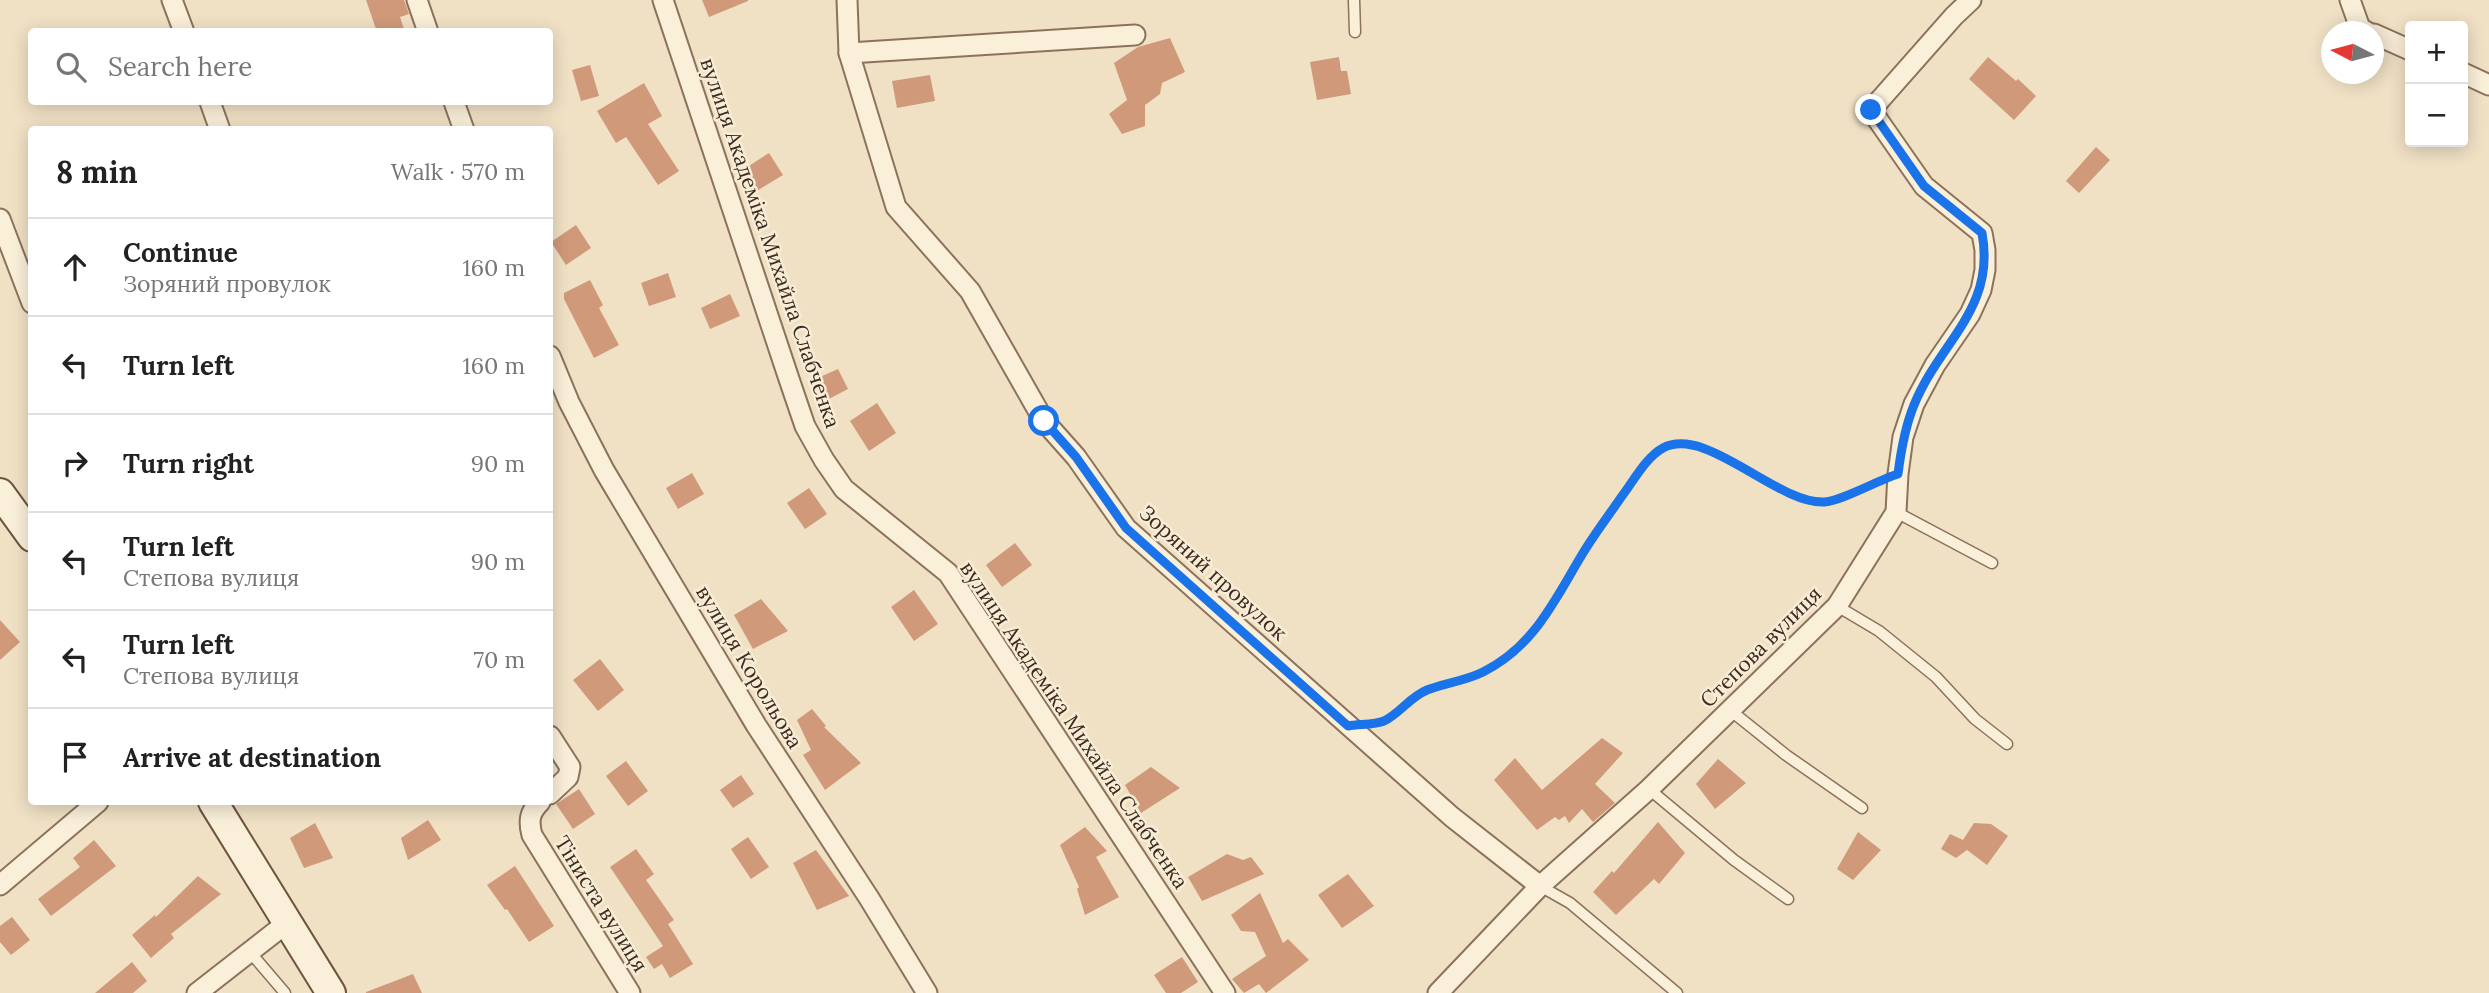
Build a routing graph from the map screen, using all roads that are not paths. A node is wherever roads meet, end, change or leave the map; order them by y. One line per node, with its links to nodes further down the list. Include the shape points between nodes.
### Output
1 (172, 0): 9 (street)
2 (417, 0): 10 (street)
3 (663, 0): 50 (street, вулиця Академіка Михайла Слабченка, via 805,426 824,460 844,489 948,573)
4 (847, 0): 15 (street, Зоряний провулок)
5 (1354, 0): 11 (lane)
6 (1971, 0): 26 (street, Степова вулиця, via 1871,110 1924,186 1982,233 1985,250 1981,290 1970,314 1914,404 1903,437)
7 (2350, 0): 8 (street)
8 (2358, 21)
9 (182, 28)
10 (427, 28)
11 (1355, 32)
12 (1135, 34): 15 (street)
13 (2384, 38): 14 (street)
14 (2405, 48)
15 (849, 53): 40 (street, Зоряний провулок, via 896,207 970,291 1044,421 1076,457 1126,528 1452,817)
16 (2468, 75): 17 (street)
17 (2489, 85)
18 (211, 105): 20 (street)
19 (455, 105): 21 (street)
20 (219, 126)
21 (463, 126)
22 (0, 219): 23 (street)
23 (28, 292)
24 (553, 363): 49 (street, вулиця Корольова, via 604,470 756,725)
25 (0, 493): 27 (street)
26 (1896, 512): 28 (lane); 29 (street, Степова вулиця)
27 (28, 525)
28 (1992, 563)
29 (1837, 606): 30 (street, Степова вулиця); 32 (lane, via 1879,631 1936,677 1975,719)
30 (1730, 710): 33 (street, Степова вулиця); 38 (lane)
31 (553, 741): 34 (street, via 570,767 568,777)
32 (2007, 744)
33 (1649, 789): 40 (street, Степова вулиця); 41 (lane)
34 (553, 791)
35 (94, 805): 39 (street)
36 (215, 805): 42 (street)
37 (538, 805): 48 (street, Тіниста вулиця, via 531,813 531,835)
38 (1862, 808)
39 (0, 885)
40 (1540, 886): 44 (street, Степова вулиця); 51 (lane, via 1570,903)
41 (1788, 899)
42 (288, 922): 43 (street); 47 (street)
43 (250, 952): 45 (street); 46 (lane)
44 (1444, 991)
45 (197, 993)
46 (285, 993)
47 (331, 993)
48 (630, 993)
49 (928, 993)
50 (1224, 993)
51 (1677, 993)

